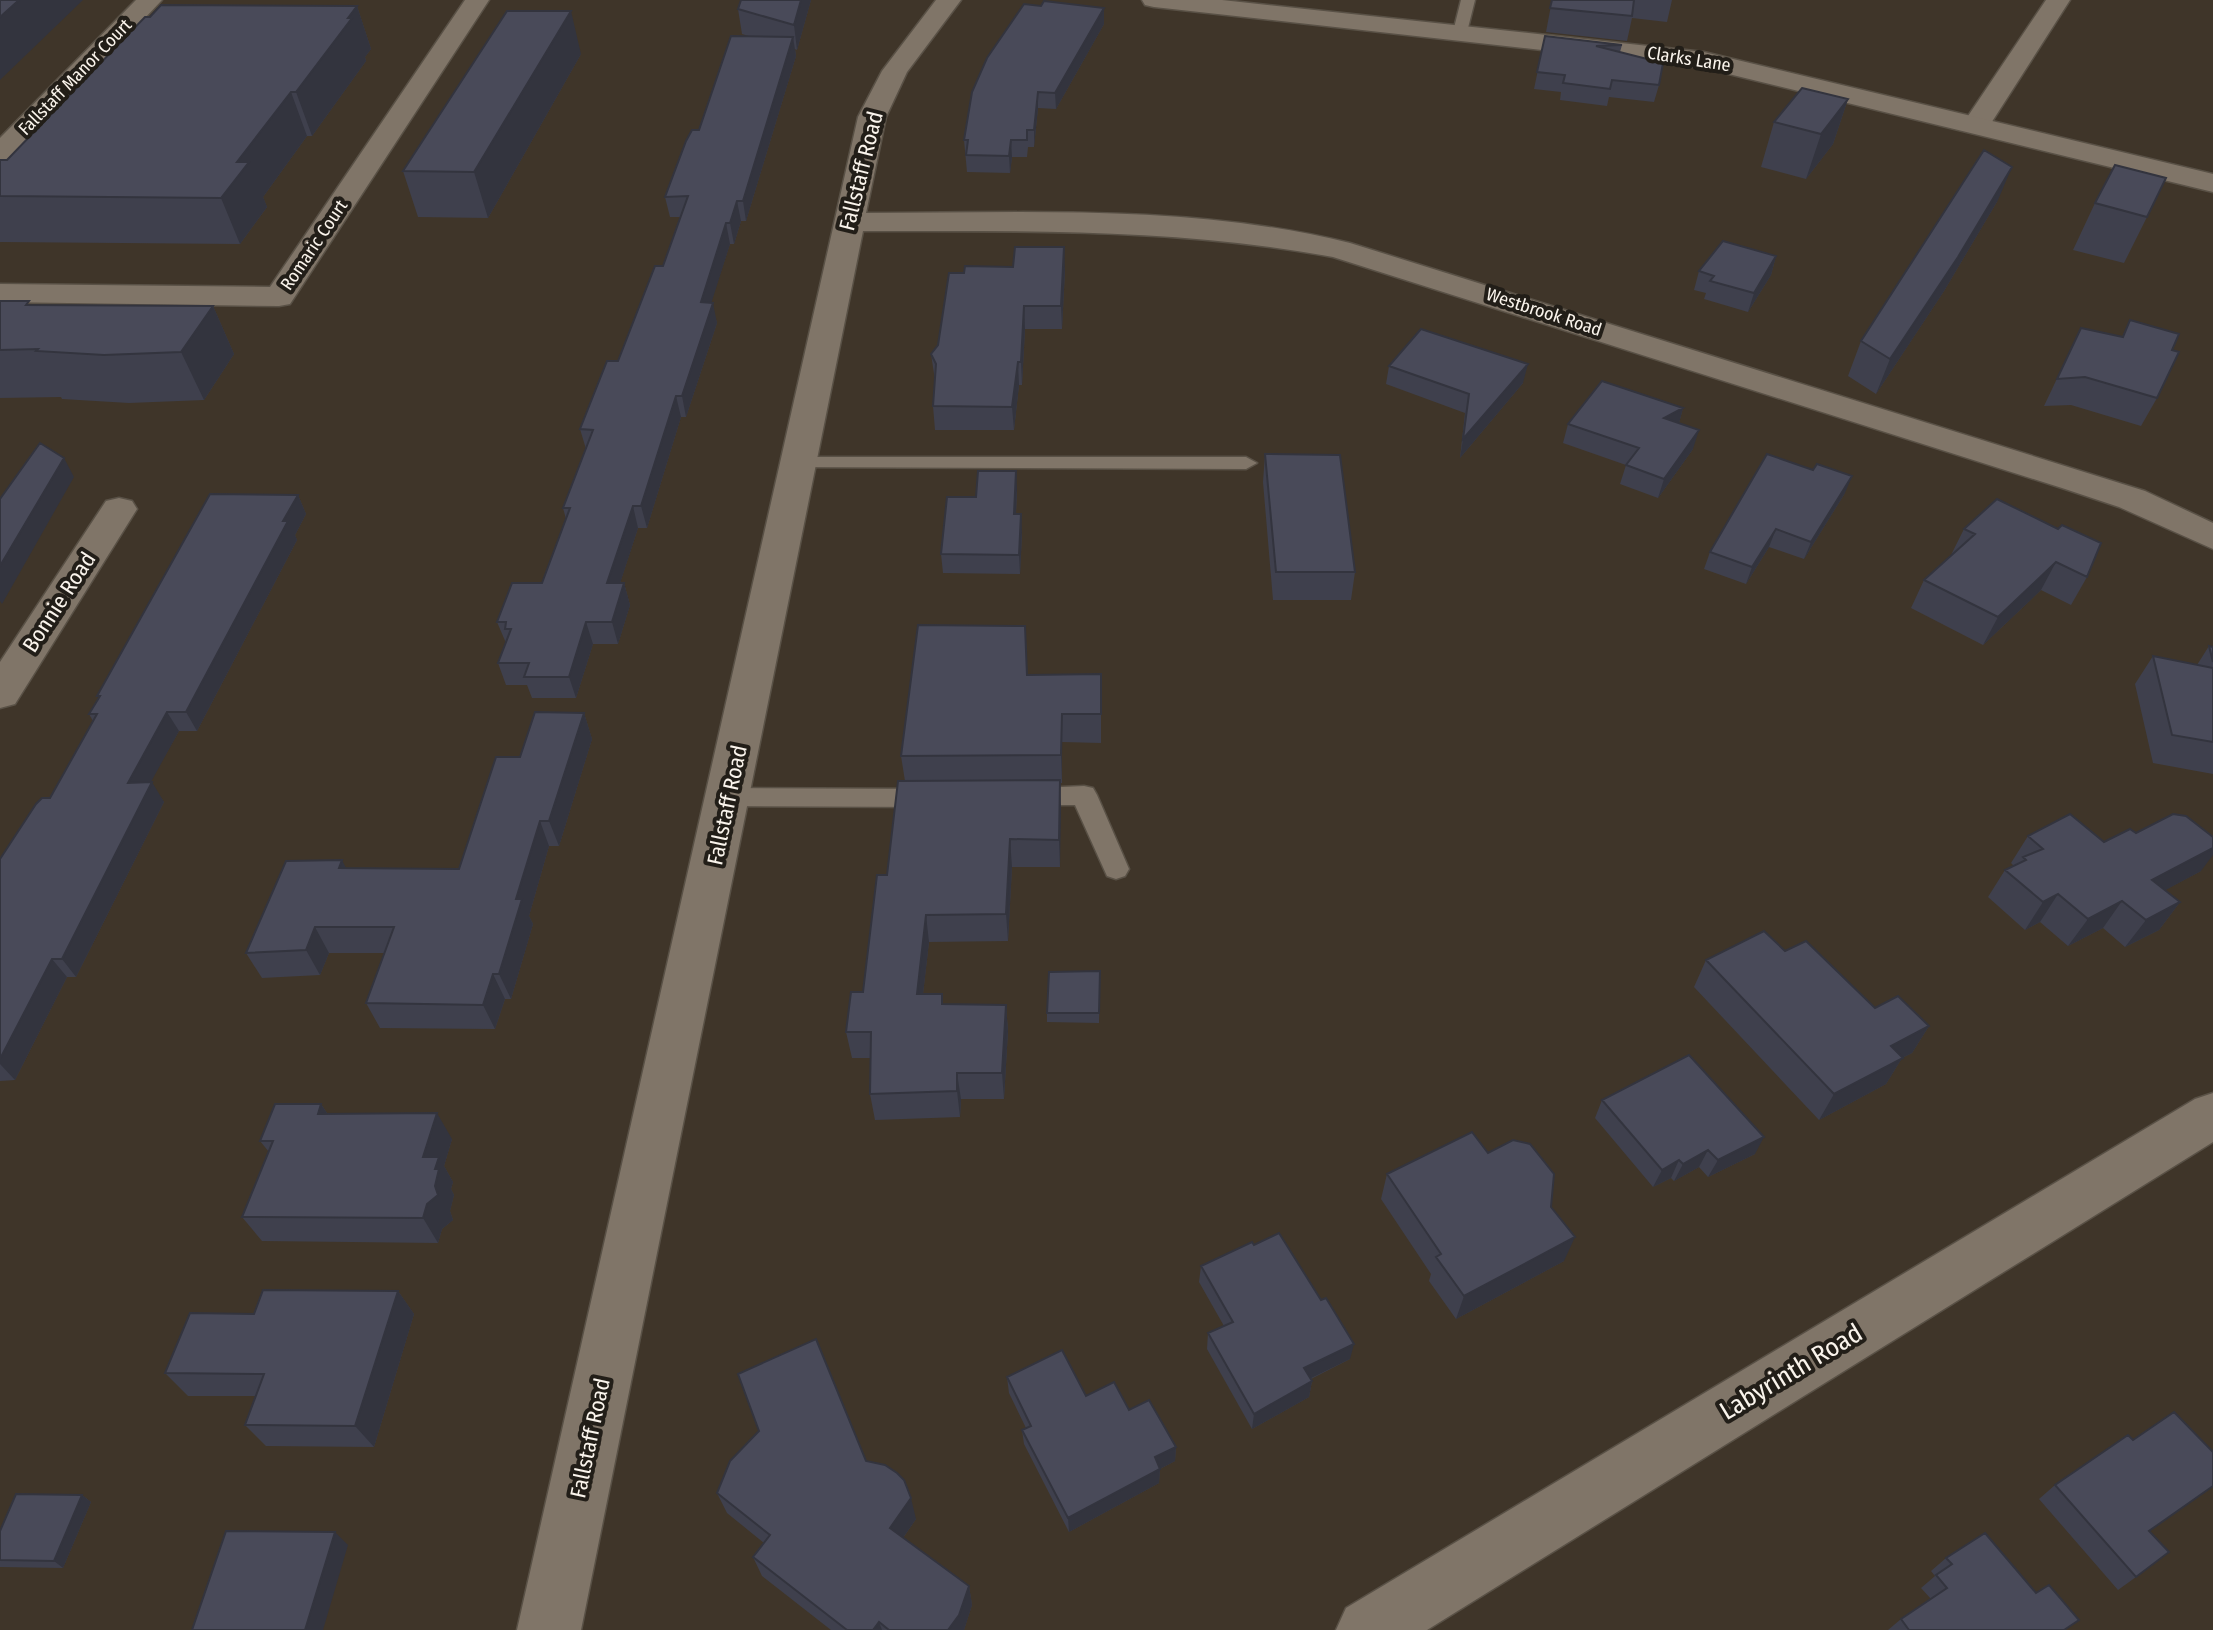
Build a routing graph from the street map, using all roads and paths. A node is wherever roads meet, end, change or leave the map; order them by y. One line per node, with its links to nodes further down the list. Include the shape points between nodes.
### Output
1 (150, 0): 9 (street, Fallstaff Manor Court)
2 (477, 0): 12 (street, Romaric Court, via 279,297)
3 (949, 0): 11 (street, Fallstaff Road, via 905,55 878,101)
4 (1154, 0): 7 (street, Clarks Lane)
5 (1468, 0): 7 (lane)
6 (2058, 0): 8 (street)
7 (1460, 32): 8 (street, Clarks Lane, via 1704,60)
8 (1976, 125): 10 (street, Clarks Lane)
9 (0, 154)
10 (2213, 183)
11 (848, 222): 13 (street, Fallstaff Road); 16 (street, Westbrook Road, via 1185,225 1339,249 2075,480 2132,499)
12 (0, 293)
13 (798, 463): 14 (lane); 18 (street, Fallstaff Road)
14 (1246, 463)
15 (119, 509): 17 (street, Bonnie Road)
16 (2213, 537)
17 (0, 694)
18 (728, 797): 19 (lane); 23 (street, Fallstaff Road)
19 (948, 797)
20 (1009, 797): 21 (lane, via 1084,795)
21 (1116, 869)
22 (2213, 1115): 24 (street, Labyrinth Road)
23 (549, 1630)
24 (1368, 1630)

